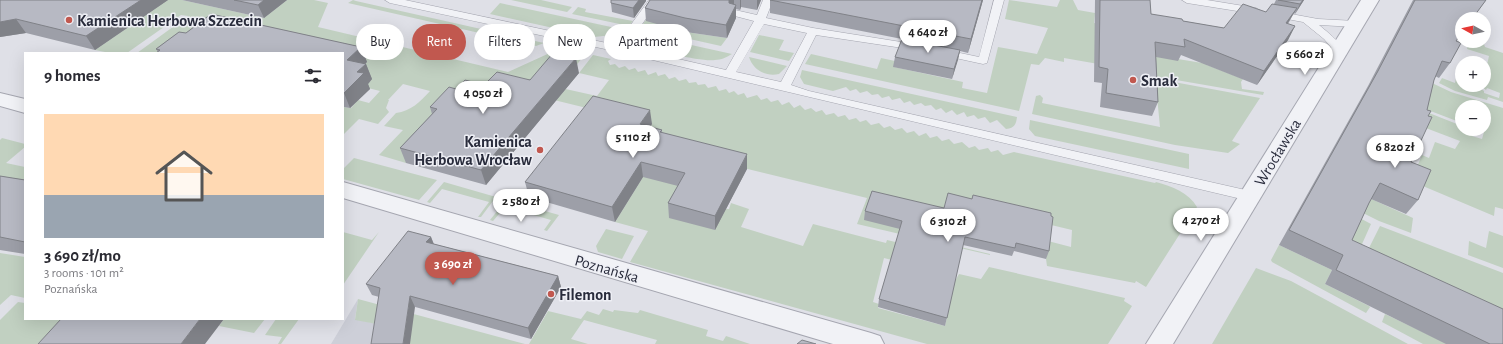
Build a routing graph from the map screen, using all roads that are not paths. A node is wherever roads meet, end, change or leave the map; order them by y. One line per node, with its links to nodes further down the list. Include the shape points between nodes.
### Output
1 (390, 0): 13 (lane)
2 (654, 0): 10 (lane)
3 (768, 0): 8 (lane)
4 (999, 0): 12 (lane, via 984,61 876,39)
5 (1186, 0): 9 (lane)
6 (1370, 0): 11 (street, Wrocławska)
7 (735, 12): 8 (lane)
8 (759, 20): 12 (lane); 16 (lane)
9 (1306, 20): 11 (lane); 14 (lane, via 1328,37)
10 (637, 24)
11 (1356, 24): 14 (street, Wrocławska)
12 (813, 31): 17 (lane)
13 (604, 46)
14 (1339, 50): 21 (street, Wrocławska)
15 (667, 60): 16 (lane)
16 (729, 74): 17 (lane)
17 (784, 87): 21 (lane)
18 (2, 102): 19 (street)
19 (24, 106)
20 (344, 190): 22 (street, Poznańska)
21 (1250, 196): 23 (street, Wrocławska)
22 (871, 344)
23 (1159, 344)

